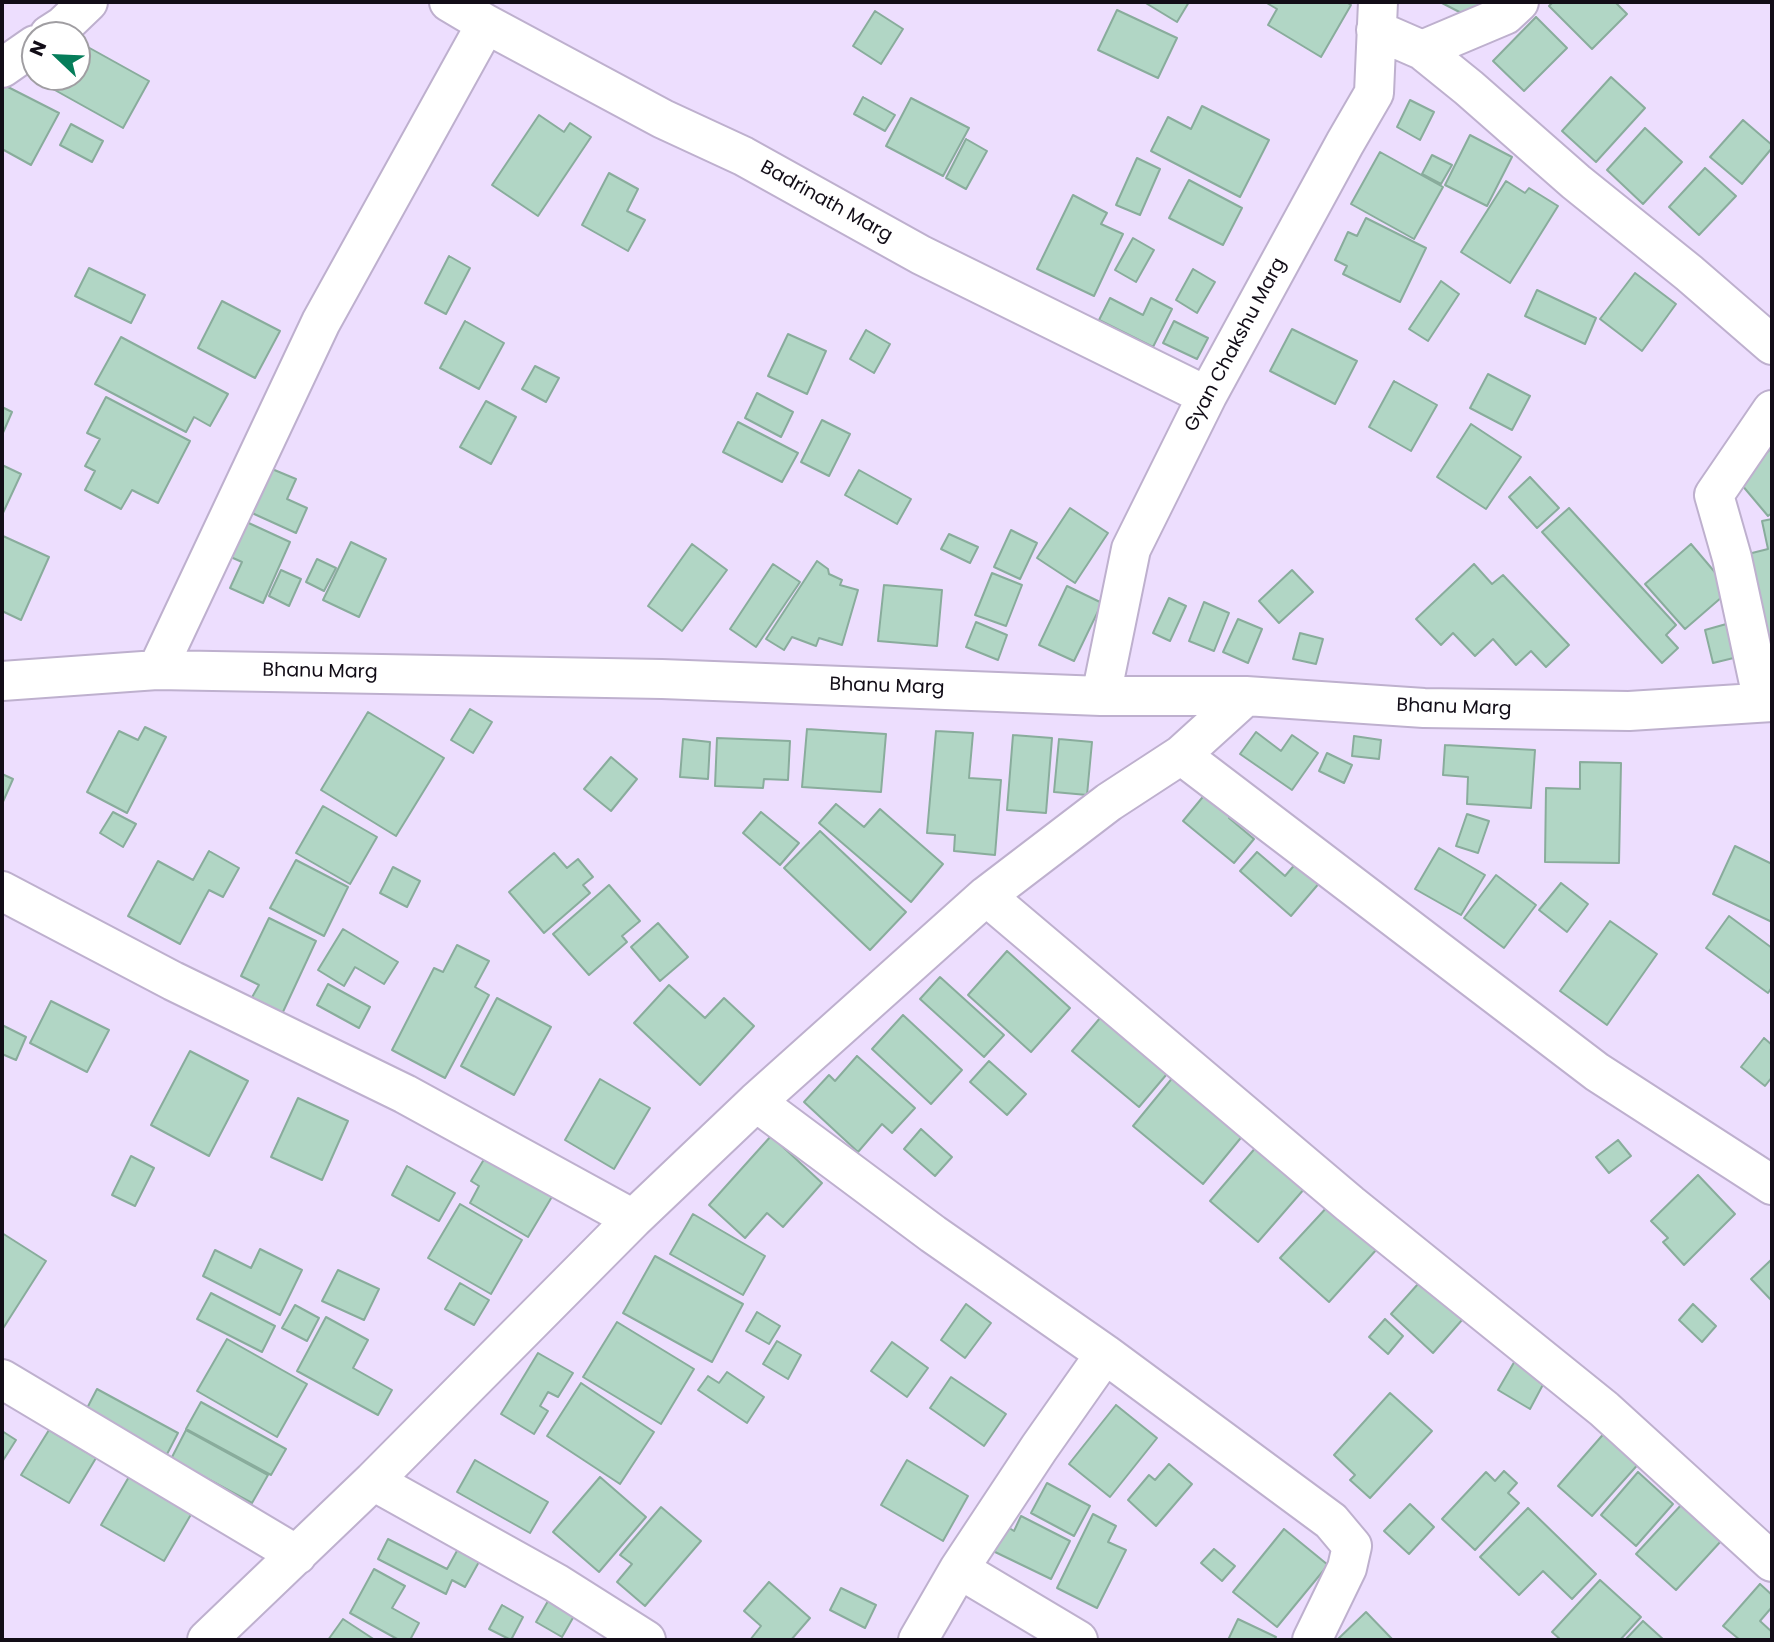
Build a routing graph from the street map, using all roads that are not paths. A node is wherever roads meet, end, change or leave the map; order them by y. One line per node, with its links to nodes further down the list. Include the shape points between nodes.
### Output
1 (88, 2): 5 (street)
2 (449, 2): 6 (street, Badrinath Marg)
3 (1519, 2): 7 (street, via 1505,15)
4 (1377, 16): 7 (street); 11 (street, Gyan Chakshu Marg, via 1374,93)
5 (68, 21)
6 (486, 24): 11 (street, Badrinath Marg, via 743,156 921,256); 13 (street, via 320,322)
7 (1422, 50): 10 (street)
8 (21, 55): 9 (street)
9 (2, 68)
10 (1772, 345)
11 (1207, 396): 15 (street, Gyan Chakshu Marg, via 1131,550)
12 (1772, 410): 17 (street, via 1714,495)
13 (157, 670): 14 (street, Bhanu Marg); 15 (street, Bhanu Marg, via 662,678)
14 (2, 681)
15 (1101, 696): 16 (street, Bhanu Marg)
16 (1246, 696): 17 (street, Bhanu Marg, via 1424,708 1629,711); 18 (street)
17 (1768, 702)
18 (1181, 755): 20 (street, via 1109,802); 22 (street, via 1597,1072)
19 (2, 891): 23 (street, via 405,1094)
20 (986, 897): 21 (street); 28 (street, via 1350,1204 1604,1409)
21 (756, 1102): 23 (street); 24 (street)
22 (1772, 1185)
23 (633, 1219): 26 (street)
24 (1105, 1354): 29 (street); 34 (street, via 1331,1521 1352,1546 1347,1568)
25 (2, 1379): 27 (street)
26 (373, 1481): 27 (street); 31 (street, via 556,1583)
27 (298, 1555): 30 (street)
28 (1772, 1562)
29 (959, 1569): 32 (street); 33 (street)
30 (207, 1640)
31 (646, 1640)
32 (918, 1640)
33 (1078, 1640)
34 (1312, 1640)

